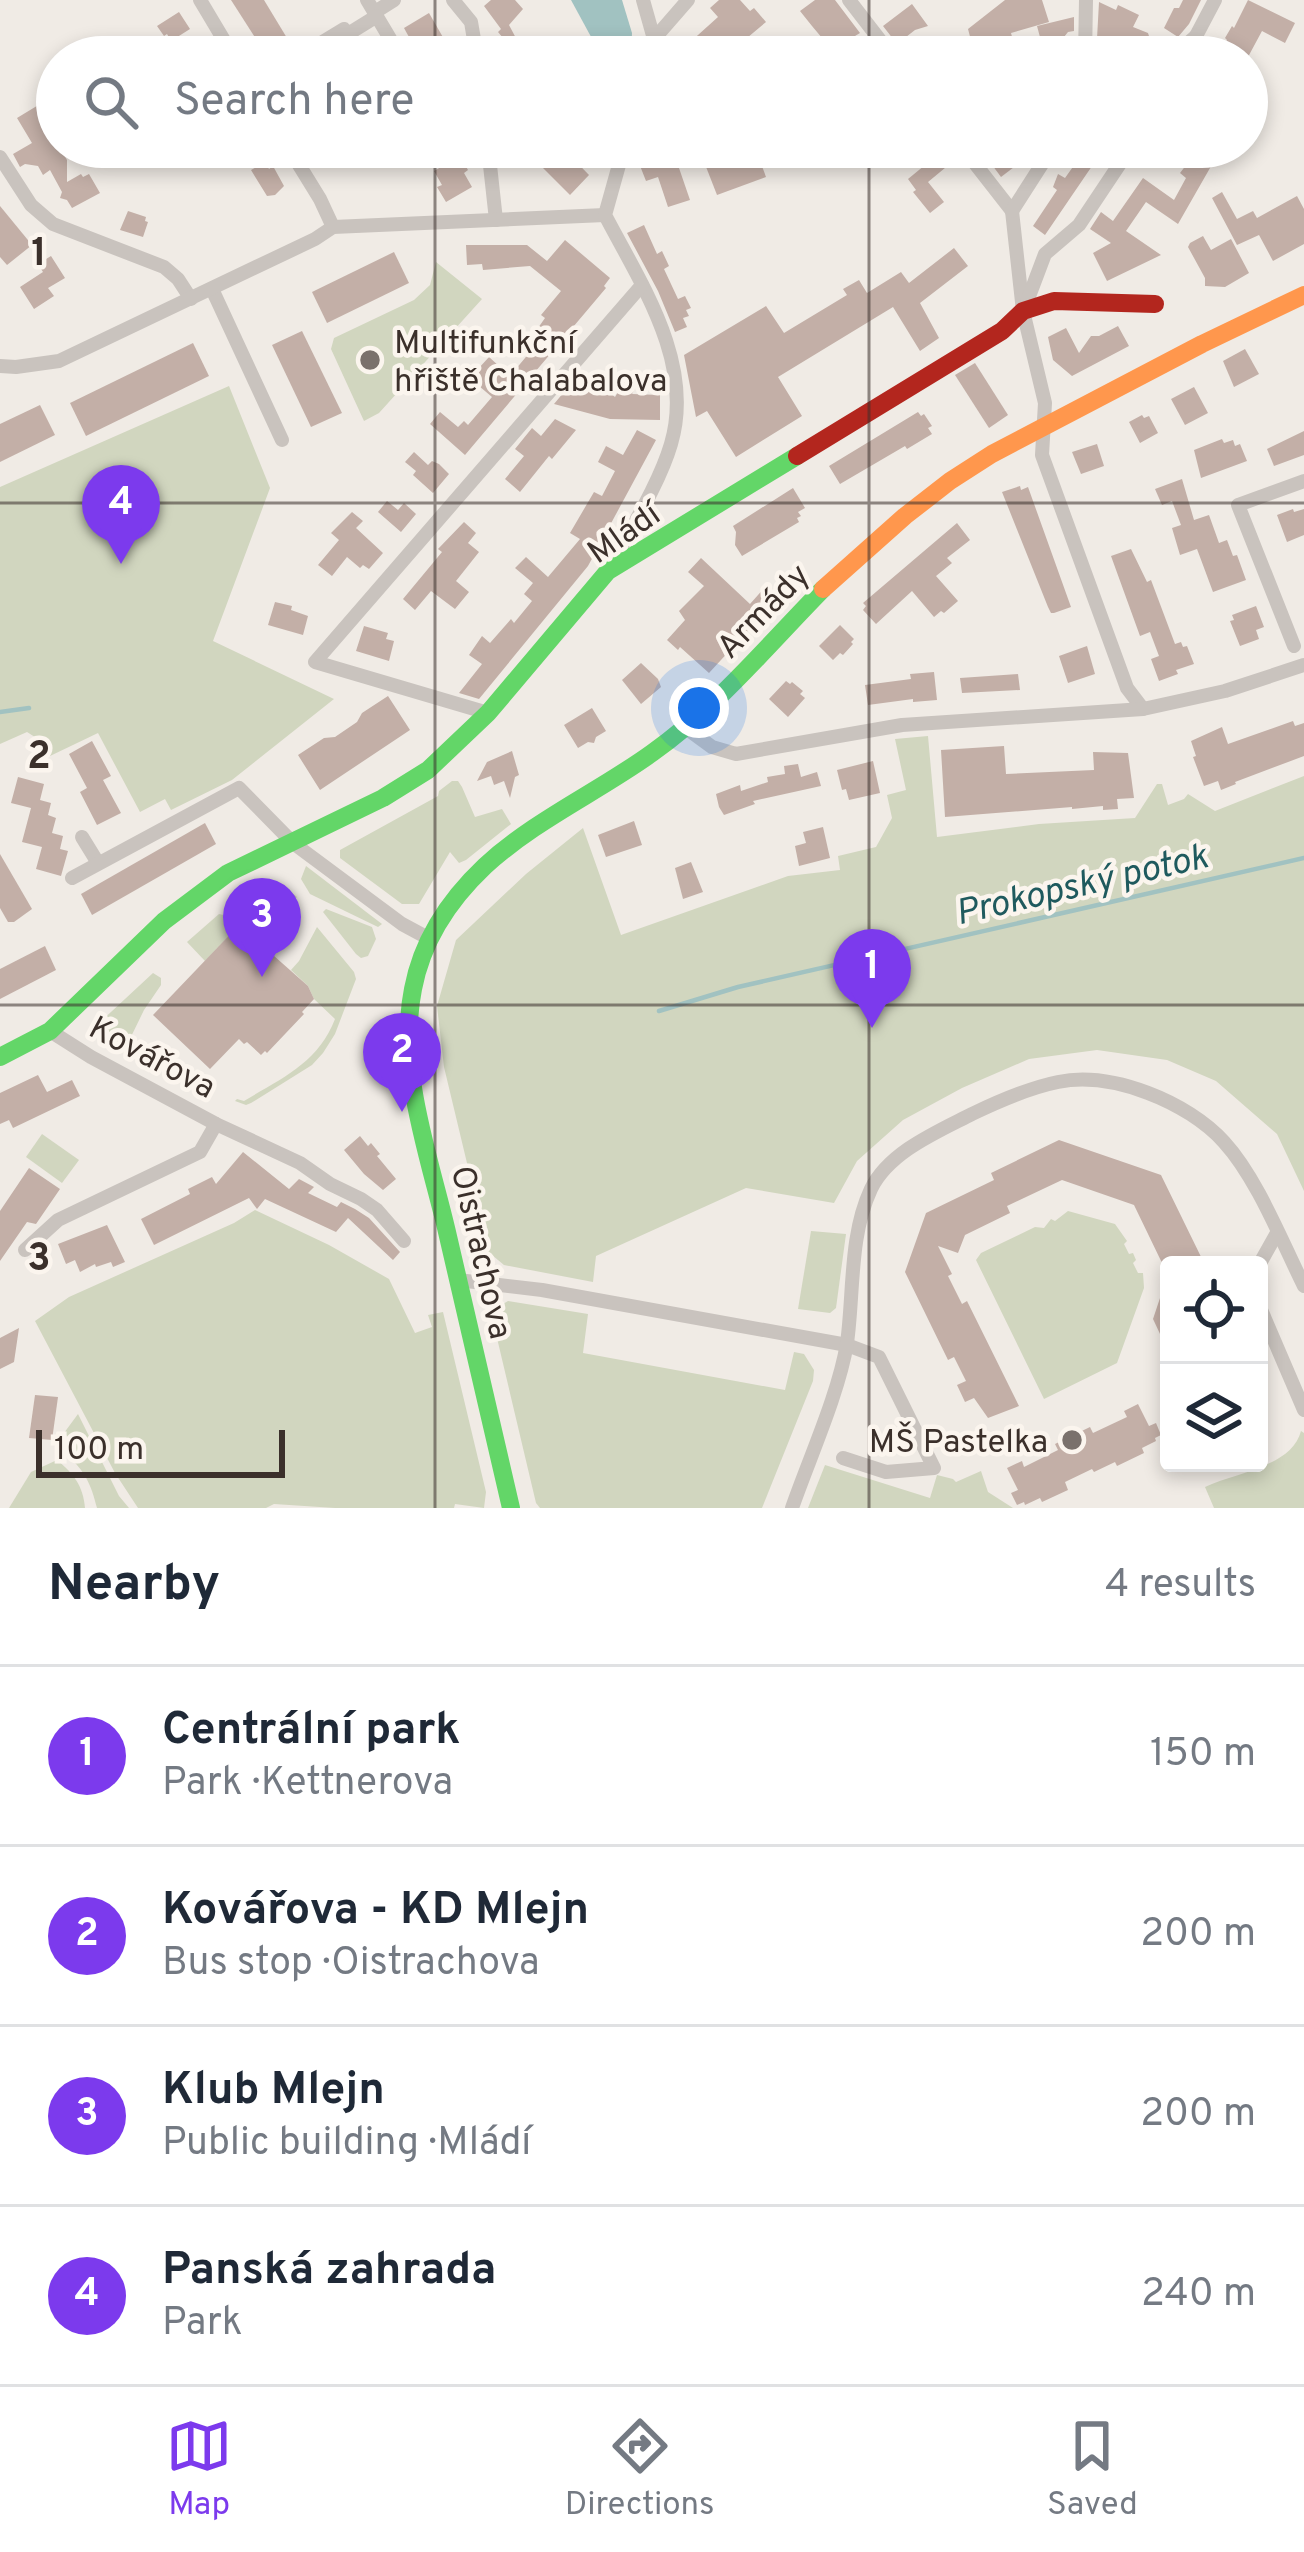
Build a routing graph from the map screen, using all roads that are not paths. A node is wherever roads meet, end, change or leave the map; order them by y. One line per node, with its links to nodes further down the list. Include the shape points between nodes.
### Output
1 (200, 0): 10 (street)
2 (394, 0): 9 (street)
3 (453, 0): 13 (street)
4 (643, 0): 14 (street)
5 (688, 0): 15 (street)
6 (849, 0): 16 (street)
7 (1086, 0): 17 (street)
8 (1215, 0): 18 (street)
9 (373, 9): 11 (street, via 347,34); 12 (street)
10 (221, 36)
11 (332, 36)
12 (388, 36)
13 (473, 36)
14 (653, 36)
15 (657, 36)
16 (877, 36)
17 (1085, 36)
18 (1196, 36)
19 (0, 157): 33 (street, via 53,224 164,267)
20 (301, 168): 29 (street)
21 (492, 168): 28 (street)
22 (618, 168): 27 (street)
23 (978, 168): 26 (street)
24 (1040, 168): 26 (street)
25 (1117, 168): 35 (street, via 1079,225 1045,254)
26 (1012, 212): 35 (street)
27 (604, 215): 28 (street); 30 (street)
28 (501, 220): 29 (street)
29 (333, 227): 31 (street)
30 (641, 285): 40 (street, via 672,356 675,430); 44 (street, via 315,662)
31 (212, 289): 33 (street); 38 (street)
32 (1304, 295): 37 (street, Armády)
33 (191, 299): 36 (street, via 59,361)
34 (1155, 304): 35 (street, via 1054,301)
35 (1023, 311): 37 (street); 40 (street, Mládí)
36 (0, 366)
37 (1043, 426): 43 (street, via 1042,455 1127,688); 45 (street, Armády, via 959,475 890,529)
38 (282, 440)
39 (1304, 481): 41 (street, via 1238,505)
40 (608, 571): 44 (street, Mládí)
41 (1294, 646)
42 (1304, 665): 43 (street)
43 (1143, 709): 45 (street, via 902,725 736,754)
44 (488, 712): 47 (street, Mládí, via 428,770)
45 (686, 728): 50 (street, Armády, via 483,866)
46 (82, 837): 48 (street)
47 (293, 843): 48 (street, via 238,788); 50 (street); 51 (street, Mládí, via 228,873 164,921)
48 (98, 863): 49 (street)
49 (72, 878)
50 (428, 938): 58 (street, Oistrachova, via 412,988 409,1048)
51 (50, 1031): 52 (street, Kovářova); 53 (street, Kovářova)
52 (0, 1057)
53 (216, 1124): 55 (street, Kovářova, via 361,1199); 56 (street, Kovářova, via 200,1152 58,1220)
54 (1277, 1233): 57 (street); 59 (street); 61 (street, via 1246,1173 1206,1125 1160,1096 1062,1081 975,1113 885,1169 859,1228)
55 (404, 1241)
56 (25, 1250)
57 (1263, 1256)
58 (458, 1280): 61 (street); 64 (street, Oistrachova)
59 (1304, 1286)
60 (1268, 1326): 62 (street)
61 (847, 1346): 63 (street, via 879,1357 934,1468 886,1472); 65 (street)
62 (1304, 1410)
63 (843, 1458)
64 (511, 1508)
65 (792, 1508)

